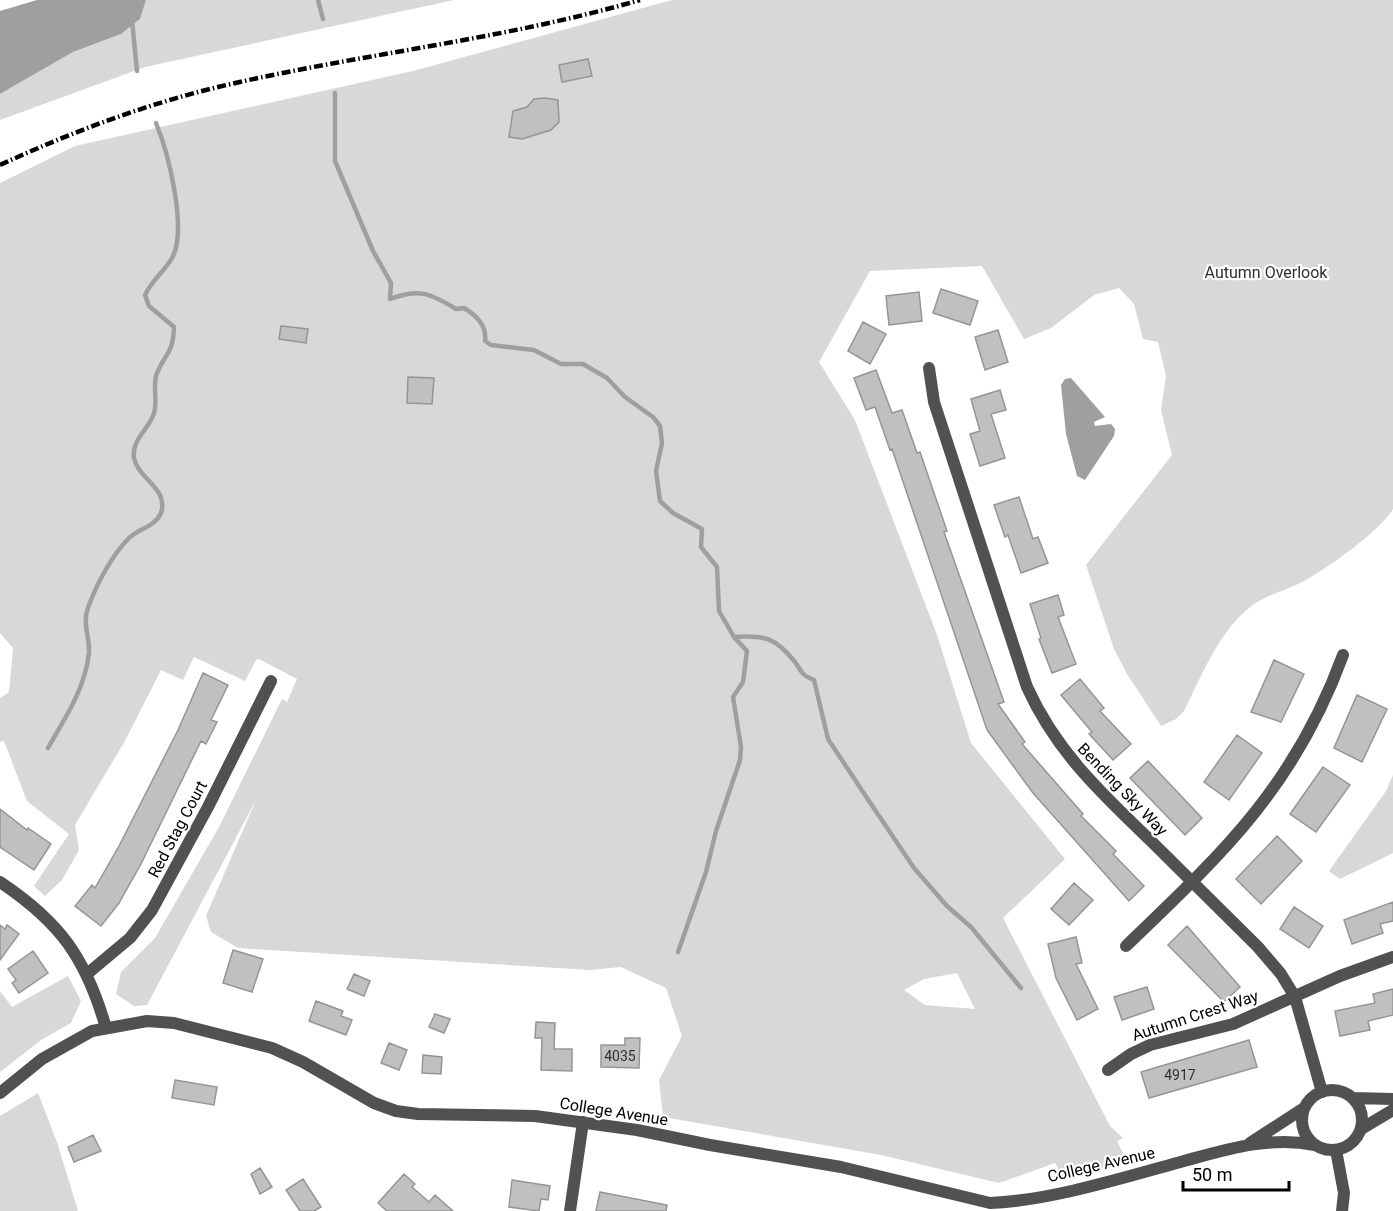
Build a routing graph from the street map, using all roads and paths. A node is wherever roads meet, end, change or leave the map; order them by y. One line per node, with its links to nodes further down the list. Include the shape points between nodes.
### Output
1 (929, 368): 5 (street, Bending Sky Way, via 934,402 1027,687 1041,719 1071,760)
2 (1342, 655): 5 (street, via 1329,694 1283,777 1242,831)
3 (271, 681): 8 (street, Red Stag Court, via 152,910 130,938)
4 (0, 882): 8 (street, via 34,905)
5 (1192, 882): 6 (street); 9 (street, Bending Sky Way, via 1258,947)
6 (1126, 946)
7 (1393, 957): 9 (street, Autumn Crest Way)
8 (87, 974): 10 (street)
9 (1295, 997): 11 (street, Autumn Crest Way, via 1233,1024 1150,1046); 12 (street, Bending Sky Way)
10 (106, 1028): 13 (street, College Avenue, via 92,1031 50,1054); 18 (street, College Avenue, via 147,1021 231,1035 303,1062 396,1112 512,1114)
11 (1108, 1070)
12 (1322, 1092): 14 (street, via 1336,1090); 16 (street, College Avenue)
13 (0, 1093)
14 (1353, 1098): 15 (street); 19 (street, via 1359,1107)
15 (1393, 1099)
16 (1304, 1108): 20 (street, College Avenue); 21 (street, via 1301,1122 1305,1135)
17 (1393, 1110): 19 (street)
18 (583, 1122): 20 (street, College Avenue, via 841,1167 990,1203 1013,1202); 23 (street)
19 (1361, 1129): 22 (street, via 1355,1139)
20 (1249, 1144): 21 (street, College Avenue, via 1292,1141)
21 (1315, 1145): 22 (street, College Avenue)
22 (1336, 1150): 24 (street, via 1344,1193)
23 (570, 1211)
24 (1342, 1211)

